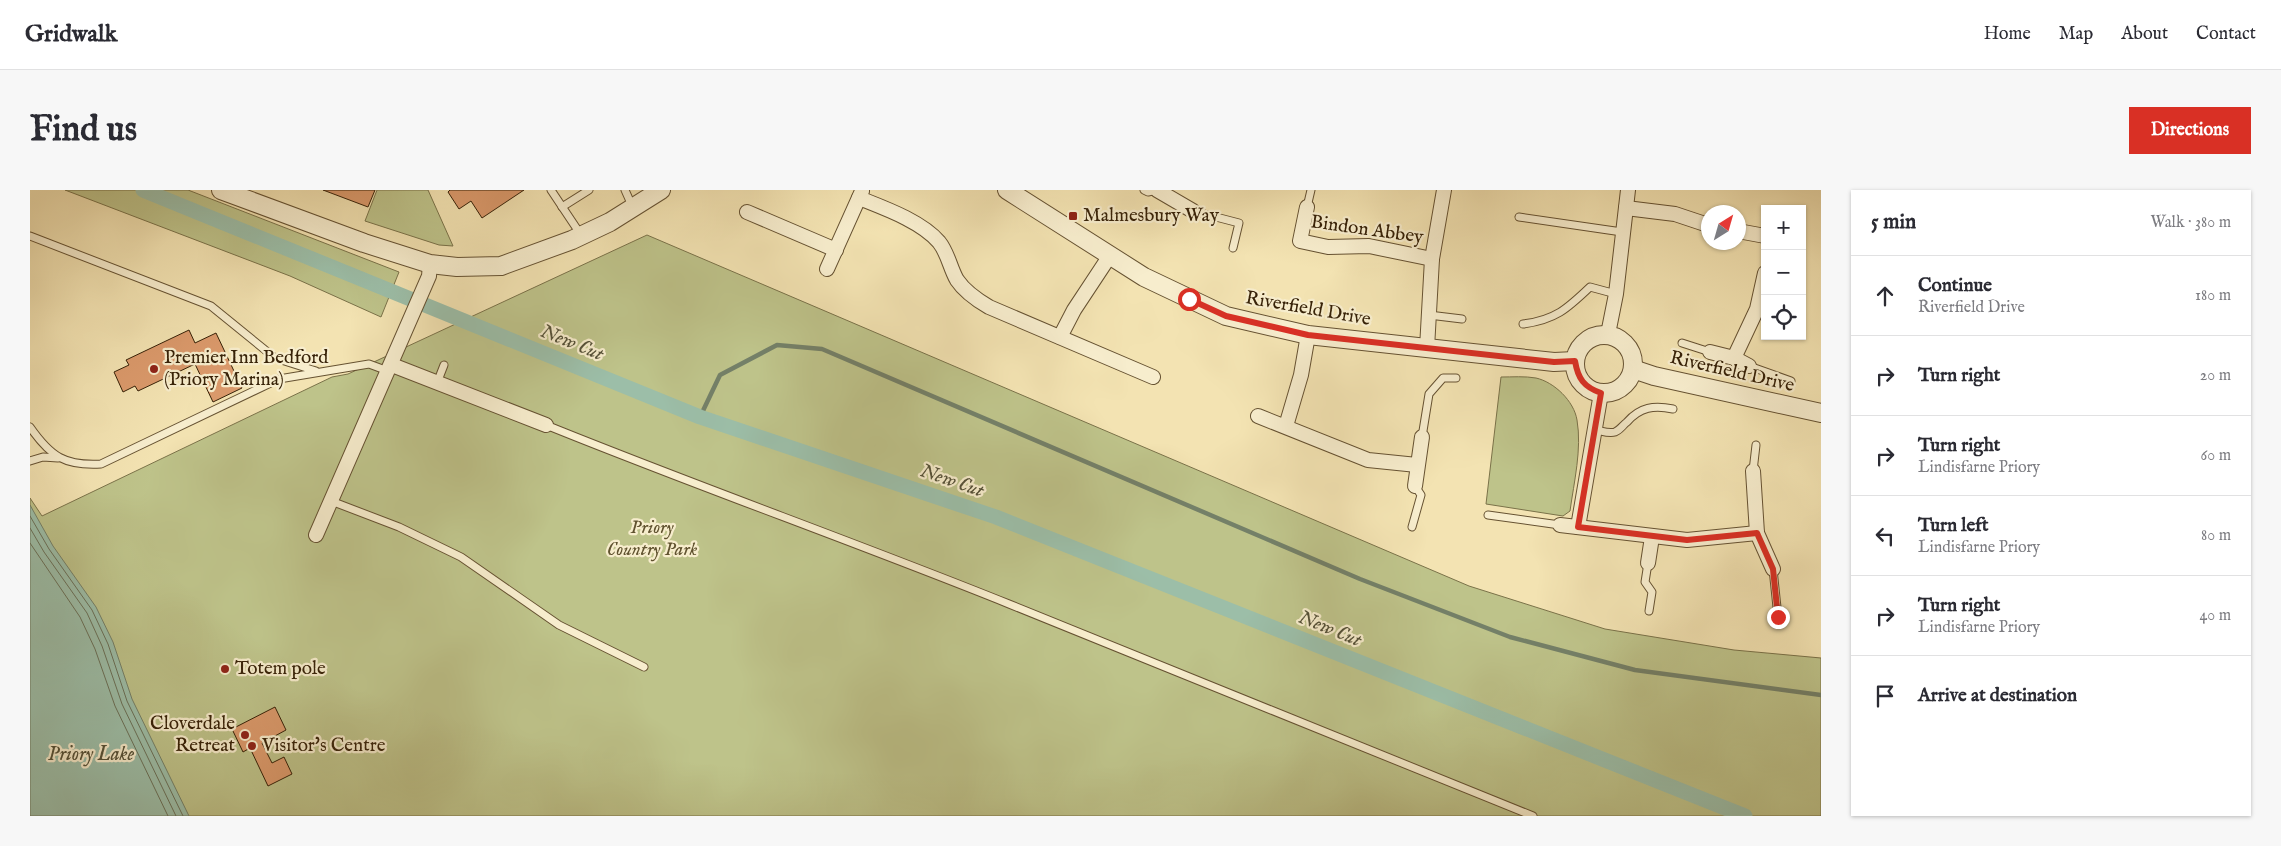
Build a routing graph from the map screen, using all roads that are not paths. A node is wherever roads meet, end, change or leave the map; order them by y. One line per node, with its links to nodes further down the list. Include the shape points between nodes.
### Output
1 (222, 190): 31 (street, via 341,236)
2 (551, 190): 14 (lane)
3 (589, 190): 14 (lane)
4 (625, 190): 15 (lane)
5 (661, 190): 15 (street)
6 (1144, 190): 7 (lane)
7 (1157, 190): 13 (street)
8 (1311, 190): 16 (lane)
9 (1444, 190): 30 (street, Bindon Abbey)
10 (1628, 190): 17 (street)
11 (1013, 192): 29 (street, Riverfield Drive)
12 (860, 194): 28 (street); 40 (street, via 927,231 939,243 957,280 970,294 989,307)
13 (1179, 196): 18 (street)
14 (562, 207): 24 (lane)
15 (633, 208): 24 (street)
16 (1307, 208): 30 (street, Bindon Abbey, via 1300,240 1328,247 1368,246)
17 (1626, 208): 21 (street, via 1675,214); 22 (street)
18 (1193, 211): 27 (lane, via 1239,223)
19 (747, 212): 28 (street)
20 (1519, 217): 22 (lane)
21 (1701, 223)
22 (1622, 232): 34 (street)
23 (1746, 232): 25 (street)
24 (582, 235): 31 (street, via 501,266)
25 (1761, 235)
26 (30, 236): 50 (lane, via 210,306 275,358)
27 (1233, 248)
28 (836, 250): 32 (street)
29 (1109, 257): 39 (street, Riverfield Drive, via 1226,316); 40 (street)
30 (1432, 259): 35 (street, Bindon Abbey)
31 (430, 264): 48 (street, via 430,276)
32 (828, 268)
33 (1761, 291): 44 (street, via 1757,309)
34 (1616, 294): 37 (lane, via 1590,287 1558,315 1542,322); 38 (street)
35 (1428, 315): 36 (lane); 42 (street, Bindon Abbey)
36 (1462, 319)
37 (1523, 324)
38 (1608, 334): 45 (street, via 1592,337 1580,347); 49 (street, via 1623,342 1633,356)
39 (1308, 335): 42 (street, Riverfield Drive); 60 (street, via 1301,375)
40 (1060, 337): 51 (street)
41 (1682, 343): 43 (lane)
42 (1426, 348): 45 (street, Riverfield Drive, via 1554,362)
43 (1710, 352): 44 (street)
44 (1734, 358): 47 (street)
45 (1575, 361): 55 (street, via 1578,376 1587,388)
46 (444, 365): 54 (lane)
47 (1749, 366): 53 (lane)
48 (390, 368): 50 (lane, via 369,364); 54 (street); 70 (street)
49 (1634, 369): 55 (street, via 1627,383 1614,392); 57 (street, Riverfield Drive)
50 (319, 372): 65 (lane, via 279,379 101,464 79,465)
51 (1153, 377)
52 (1456, 378): 63 (lane, via 1443,378 1429,394)
53 (1791, 380)
54 (437, 383): 59 (street)
55 (1601, 393): 62 (street)
56 (1673, 410): 62 (lane, via 1649,407 1639,411 1616,432)
57 (1821, 413)
58 (1258, 416): 60 (street)
59 (546, 425): 83 (lane, via 1009,604)
60 (1286, 426): 67 (street, via 1368,460)
61 (30, 428): 65 (lane)
62 (1596, 430): 74 (street)
63 (1422, 437): 67 (street)
64 (1756, 445): 68 (lane)
65 (58, 458): 66 (lane, via 43,456)
66 (30, 461)
67 (1417, 465): 69 (street)
68 (1752, 471): 75 (street)
69 (1415, 486): 73 (lane, via 1421,495)
70 (331, 500): 76 (street); 82 (lane, via 399,527 461,557 559,625)
71 (1488, 515): 72 (lane)
72 (1560, 525): 74 (street)
73 (1412, 527)
74 (1578, 527): 77 (street)
75 (1757, 533): 77 (street, via 1687,540); 79 (street)
76 (316, 535)
77 (1652, 537): 78 (street)
78 (1648, 563): 80 (lane, via 1645,582 1652,592)
79 (1773, 569): 81 (lane)
80 (1649, 611)
81 (1778, 617)
82 (644, 667)
83 (1533, 816)

